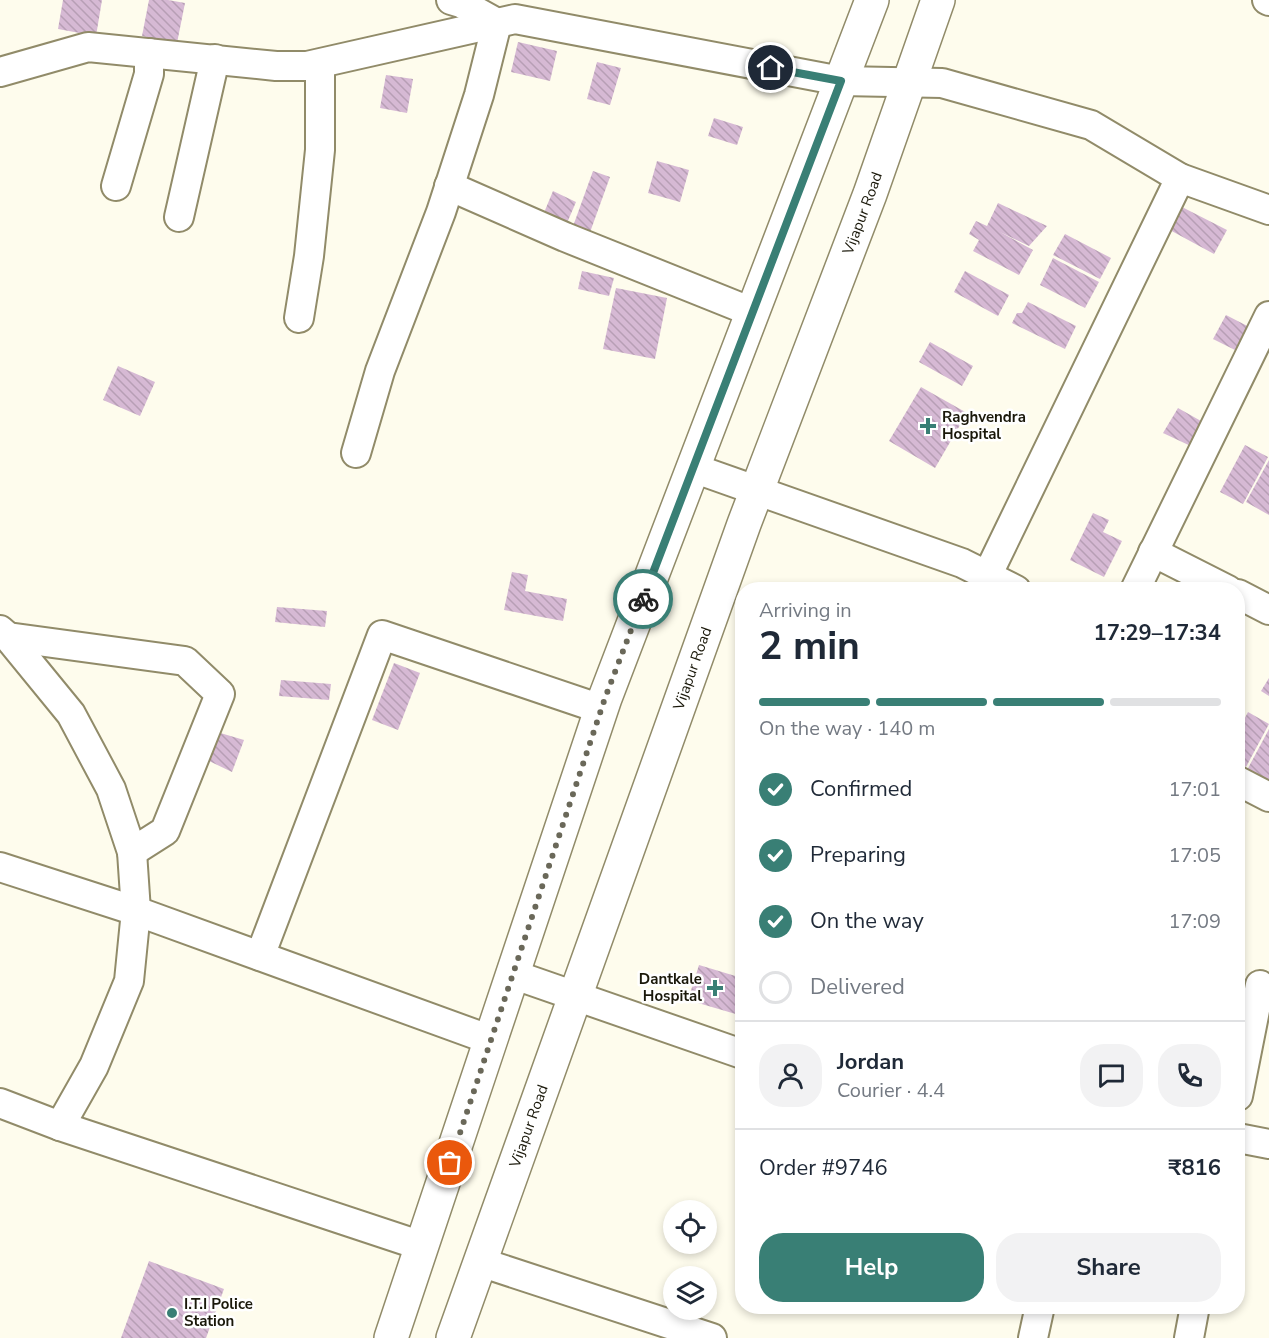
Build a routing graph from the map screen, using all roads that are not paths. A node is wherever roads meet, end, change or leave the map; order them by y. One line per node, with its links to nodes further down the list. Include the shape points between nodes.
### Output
1 (451, 0): 4 (street)
2 (872, 0): 9 (main road)
3 (938, 0): 10 (main road, Vijapur Road)
4 (497, 23): 7 (street); 9 (street, via 515,19); 13 (street, via 479,95)
5 (149, 53): 6 (street); 8 (street, via 88,47); 12 (street, via 149,74)
6 (215, 59): 7 (street, via 276,66); 15 (street)
7 (320, 63): 18 (street, via 320,150)
8 (0, 72)
9 (841, 81): 10 (street); 16 (main road)
10 (909, 82): 11 (street, via 942,82 1091,125); 21 (main road, Vijapur Road)
11 (1180, 178): 14 (street); 23 (street)
12 (116, 186)
13 (449, 186): 16 (street); 19 (street, via 380,371)
14 (1269, 210)
15 (179, 217)
16 (752, 312): 20 (main road)
17 (1269, 316): 22 (street)
18 (299, 318)
19 (356, 453)
20 (693, 468): 21 (street); 30 (main road)
21 (757, 490): 23 (street, via 962,563); 39 (main road, Vijapur Road)
22 (1153, 552): 25 (street); 26 (street)
23 (987, 576): 24 (street)
24 (999, 582)
25 (1139, 582)
26 (1212, 582)
27 (1245, 598): 28 (street)
28 (1269, 610)
29 (4, 633): 33 (street, via 71,714 111,789); 33 (street, via 185,661 220,694 165,831)
30 (601, 709): 36 (street, via 382,634); 37 (main road)
31 (1245, 784): 32 (street)
32 (1269, 796)
33 (132, 852): 35 (street)
34 (0, 867): 35 (street)
35 (136, 911): 36 (street); 44 (street, via 129,981 94,1066)
36 (260, 956): 40 (street)
37 (512, 974): 39 (street); 40 (main road)
38 (1260, 984): 42 (street)
39 (575, 996): 41 (street); 48 (main road, Vijapur Road)
40 (491, 1040): 47 (main road)
41 (735, 1052)
42 (1245, 1060)
43 (0, 1103): 44 (street)
44 (60, 1126): 47 (street)
45 (1245, 1139): 46 (street)
46 (1269, 1144)
47 (422, 1246): 51 (main road)
48 (480, 1262): 52 (main road, Vijapur Road); 53 (street)
49 (1038, 1314): 54 (street)
50 (1194, 1314): 55 (street)
51 (391, 1338)
52 (453, 1338)
53 (712, 1338)
54 (1034, 1338)
55 (1189, 1338)

